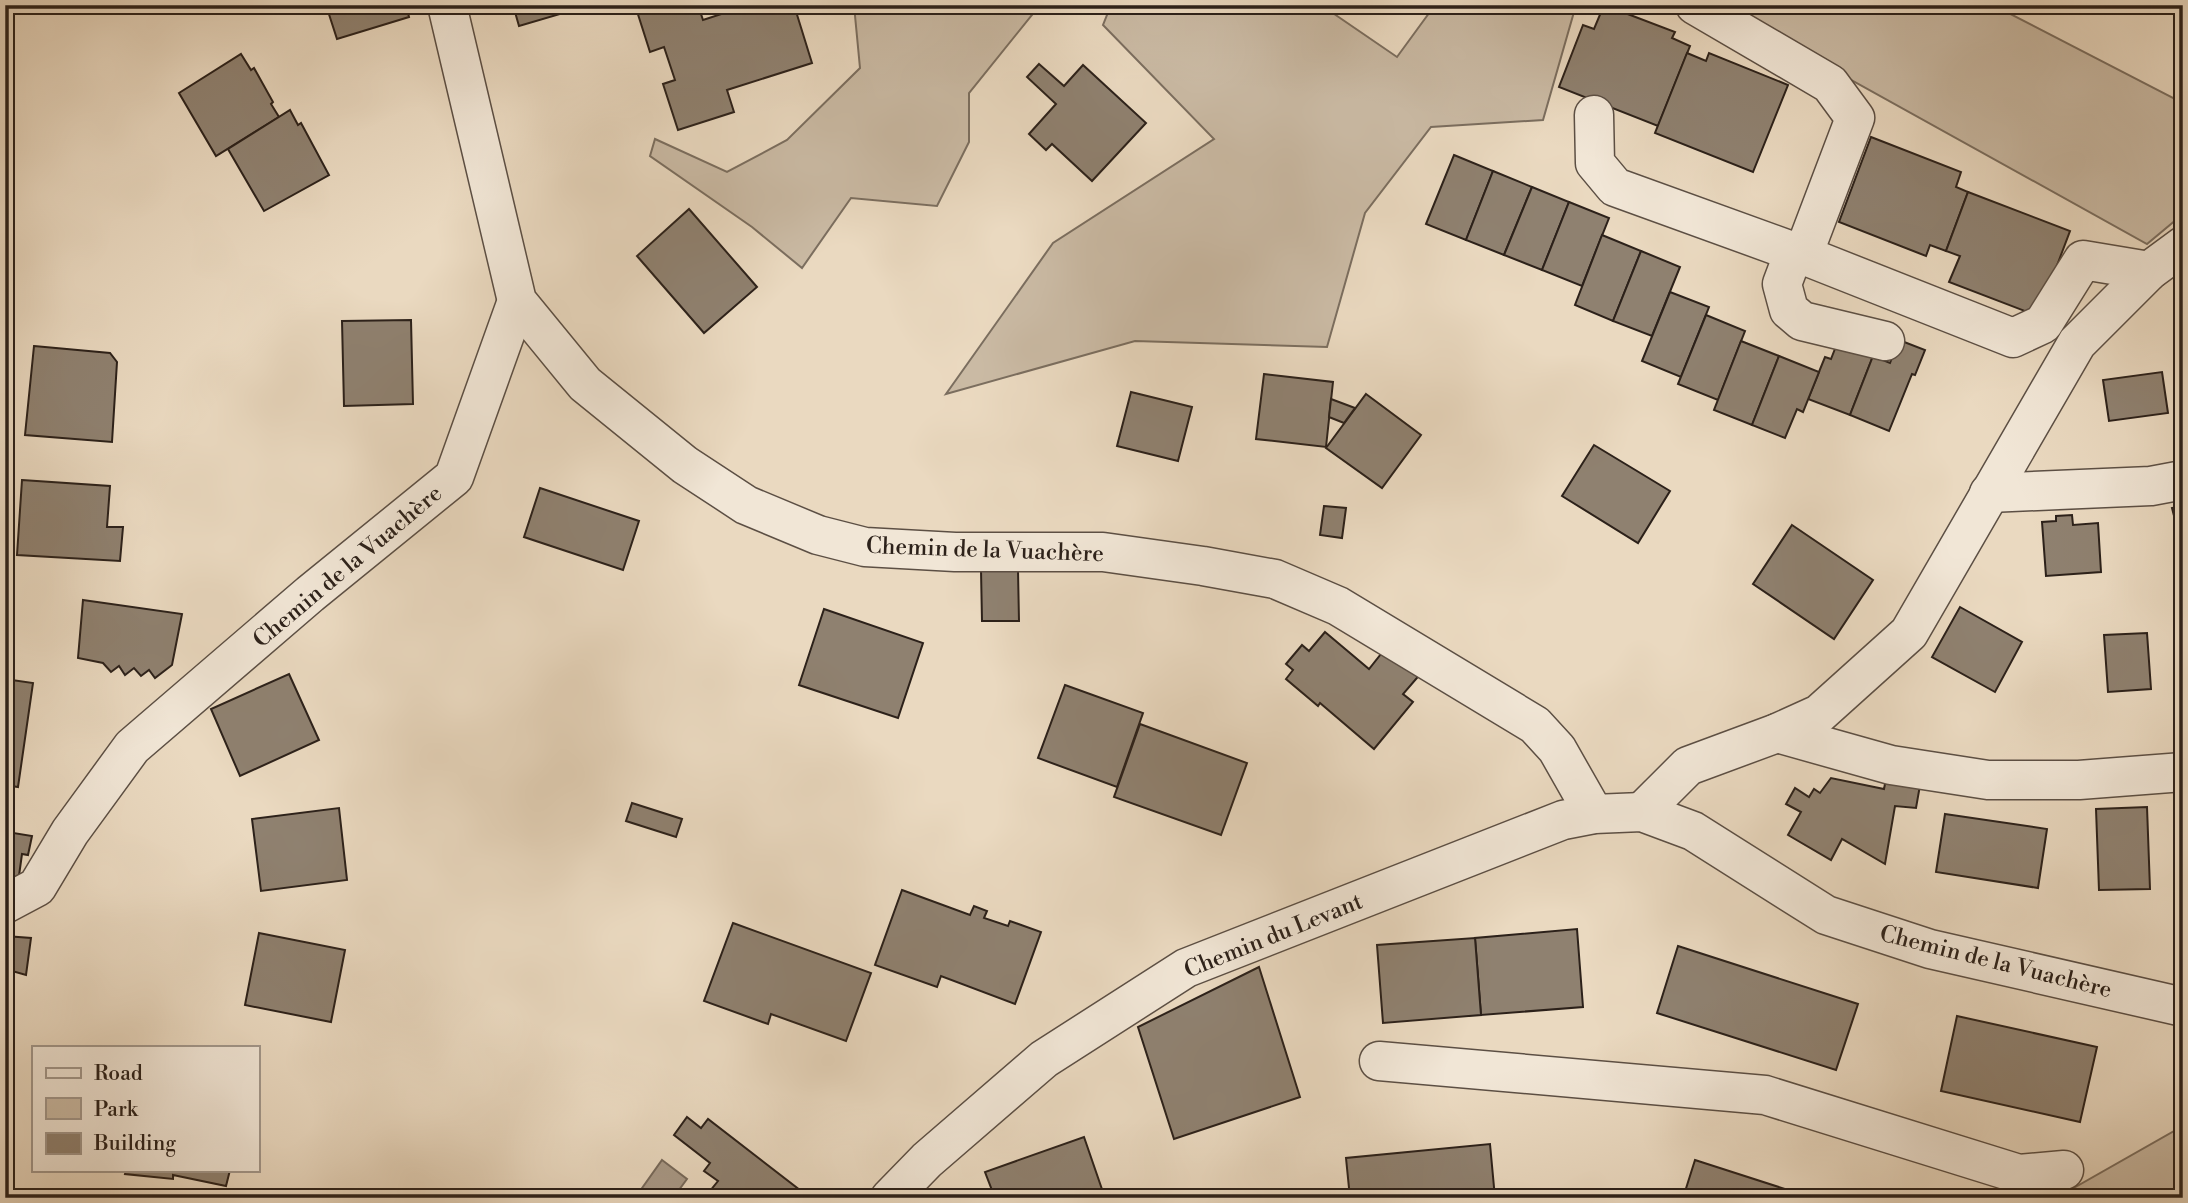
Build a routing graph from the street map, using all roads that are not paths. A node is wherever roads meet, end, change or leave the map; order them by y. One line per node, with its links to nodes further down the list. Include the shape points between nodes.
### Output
1 (447, 5): 7 (street)
2 (1695, 5): 5 (street, via 1830,84 1855,118)
3 (1594, 115): 5 (street, via 1595,163 1615,187)
4 (2183, 246): 6 (street)
5 (1798, 254): 6 (street, via 2013,338 2043,324 2083,260); 8 (street, via 1782,284 1789,310 1802,321)
6 (2149, 271): 10 (street, via 2077,344)
7 (517, 301): 14 (street, Chemin de la Vuachère, via 585,384 685,465 746,505 818,536 865,547 1103,552 1275,579 1338,606 1535,725 1557,749); 15 (street, Chemin de la Vuachère, via 454,477 132,747 70,832 37,887)
8 (1885, 341)
9 (2183, 480): 10 (street, via 2151,486)
10 (1989, 493): 11 (street, via 1909,633 1819,714)
11 (1777, 733): 12 (street, via 1891,765 1988,780 2079,780); 13 (street, via 1688,766)
12 (2183, 772)
13 (1642, 811): 14 (street, Chemin de la Vuachère); 16 (street, Chemin de la Vuachère, via 1693,831 1826,915 1930,949)
14 (1594, 814): 19 (street, Chemin du Levant, via 1563,820 1186,968 1044,1059)
15 (5, 904)
16 (2183, 1007)
17 (1379, 1061): 18 (street, via 1765,1096 2019,1174)
18 (2064, 1170)
19 (890, 1198)

